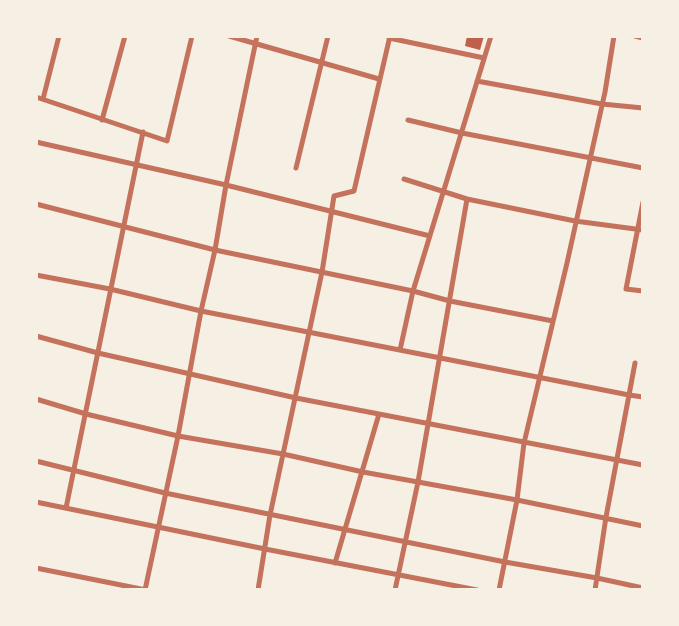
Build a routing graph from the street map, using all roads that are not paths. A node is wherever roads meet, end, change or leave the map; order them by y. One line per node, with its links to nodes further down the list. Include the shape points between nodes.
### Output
1 (59, 36): 18 (street)
2 (125, 36): 21 (street)
3 (192, 36): 23 (street, via 167,141)
4 (228, 36): 12 (street)
5 (257, 36): 12 (street)
6 (328, 36): 14 (street)
7 (491, 36): 13 (street)
8 (614, 36): 19 (street)
9 (635, 36): 11 (street)
10 (389, 37): 13 (street); 15 (street)
11 (643, 38)
12 (255, 44): 14 (street); 31 (street)
13 (484, 58): 16 (street)
14 (322, 64): 15 (street); 28 (street)
15 (379, 79): 36 (street, via 354,190 334,196)
16 (477, 81): 19 (street); 24 (street)
17 (36, 97): 18 (street)
18 (43, 99): 21 (street)
19 (602, 104): 20 (street); 26 (street)
20 (643, 108)
21 (102, 120): 23 (street)
22 (408, 120): 24 (street)
23 (143, 132): 27 (street)
24 (462, 133): 26 (street); 32 (street)
25 (36, 142): 27 (street)
26 (590, 156): 29 (street); 37 (street)
27 (136, 164): 31 (street); 38 (street)
28 (296, 168)
29 (643, 168)
30 (404, 179): 32 (street)
31 (226, 185): 36 (street); 41 (street)
32 (444, 191): 33 (street); 40 (street)
33 (467, 199): 37 (street); 47 (street)
34 (643, 202): 39 (street)
35 (36, 204): 38 (street)
36 (332, 211): 40 (street); 42 (street)
37 (575, 221): 39 (street); 49 (street)
38 (123, 227): 41 (street); 44 (street)
39 (640, 229): 46 (street, via 626,288)
40 (430, 236): 45 (street)
41 (215, 250): 42 (street); 48 (street)
42 (322, 272): 45 (street); 50 (street)
43 (36, 275): 44 (street)
44 (110, 289): 48 (street); 53 (street)
45 (413, 291): 47 (street); 52 (street)
46 (643, 291)
47 (450, 301): 49 (street); 54 (street)
48 (201, 311): 50 (street); 56 (street)
49 (553, 321): 57 (street)
50 (310, 333): 52 (street); 60 (street)
51 (36, 336): 53 (street)
52 (400, 350): 54 (street)
53 (98, 352): 56 (street); 62 (street)
54 (440, 357): 57 (street); 64 (street)
55 (634, 363): 58 (street)
56 (190, 374): 60 (street); 65 (street)
57 (540, 378): 58 (street); 66 (street)
58 (629, 394): 59 (street); 68 (street)
59 (643, 396)
60 (296, 398): 63 (street); 67 (street)
61 (36, 399): 62 (street)
62 (86, 414): 65 (street); 71 (street)
63 (379, 414): 64 (street); 72 (street)
64 (427, 424): 66 (street); 73 (street)
65 (178, 436): 67 (street); 74 (street)
66 (524, 443): 68 (street); 75 (street)
67 (283, 454): 72 (street); 78 (street)
68 (617, 460): 70 (street); 79 (street)
69 (36, 461): 71 (street)
70 (643, 465)
71 (74, 471): 74 (street); 77 (street)
72 (363, 472): 73 (street); 82 (street)
73 (418, 482): 75 (street); 83 (street)
74 (166, 493): 78 (street); 81 (street)
75 (517, 500): 79 (street); 85 (street)
76 (36, 502): 77 (street)
77 (66, 508): 81 (street)
78 (270, 515): 82 (street); 84 (street)
79 (606, 517): 80 (street); 89 (street)
80 (643, 526)
81 (158, 527): 84 (street); 92 (street)
82 (345, 530): 83 (street); 86 (street)
83 (404, 542): 85 (street); 88 (street)
84 (265, 549): 86 (street); 93 (street)
85 (506, 562): 89 (street); 95 (street)
86 (335, 563): 88 (street)
87 (36, 568): 92 (street)
88 (398, 575): 91 (street); 94 (street)
89 (598, 578): 90 (street); 96 (street)
90 (643, 588)
91 (473, 589)
92 (145, 590)
93 (258, 590)
94 (395, 590)
95 (500, 590)
96 (595, 590)

